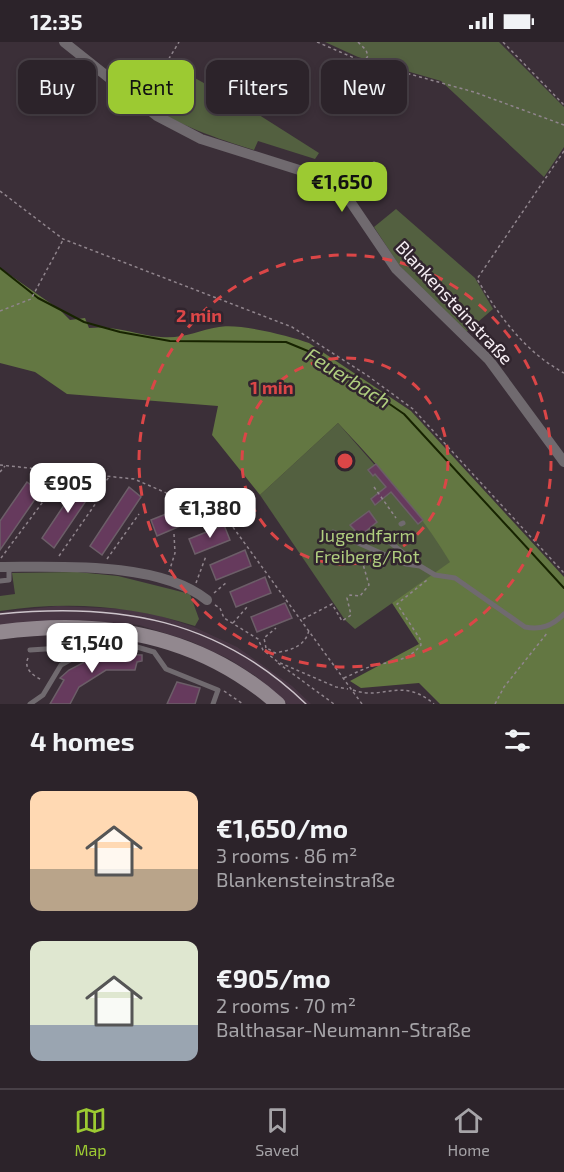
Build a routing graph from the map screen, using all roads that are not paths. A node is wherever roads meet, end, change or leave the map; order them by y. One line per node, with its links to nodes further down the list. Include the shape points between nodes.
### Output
1 (64, 42): 3 (street, Blankensteinstraße, via 157,116 201,139 315,175)
2 (374, 164): 3 (lane)
3 (343, 190): 4 (street, Blankensteinstraße, via 396,269 489,360)
4 (564, 462)
5 (333, 532): 8 (lane, via 406,564)
6 (387, 535): 8 (lane, via 386,539)
7 (3, 564): 9 (lane, via 9,580); 10 (street, via 103,568 166,581 194,590)
8 (420, 566): 11 (lane, via 434,574 455,578 525,627 549,626)
9 (0, 581)
10 (207, 600)
11 (564, 614)
12 (0, 632): 17 (main road, via 95,627 155,637 223,664)
13 (95, 646): 14 (lane); 15 (lane, via 61,665 43,695); 16 (lane, via 130,645 154,652 166,669 218,690)
14 (30, 650)
15 (30, 704)
16 (213, 704)
17 (278, 704)

